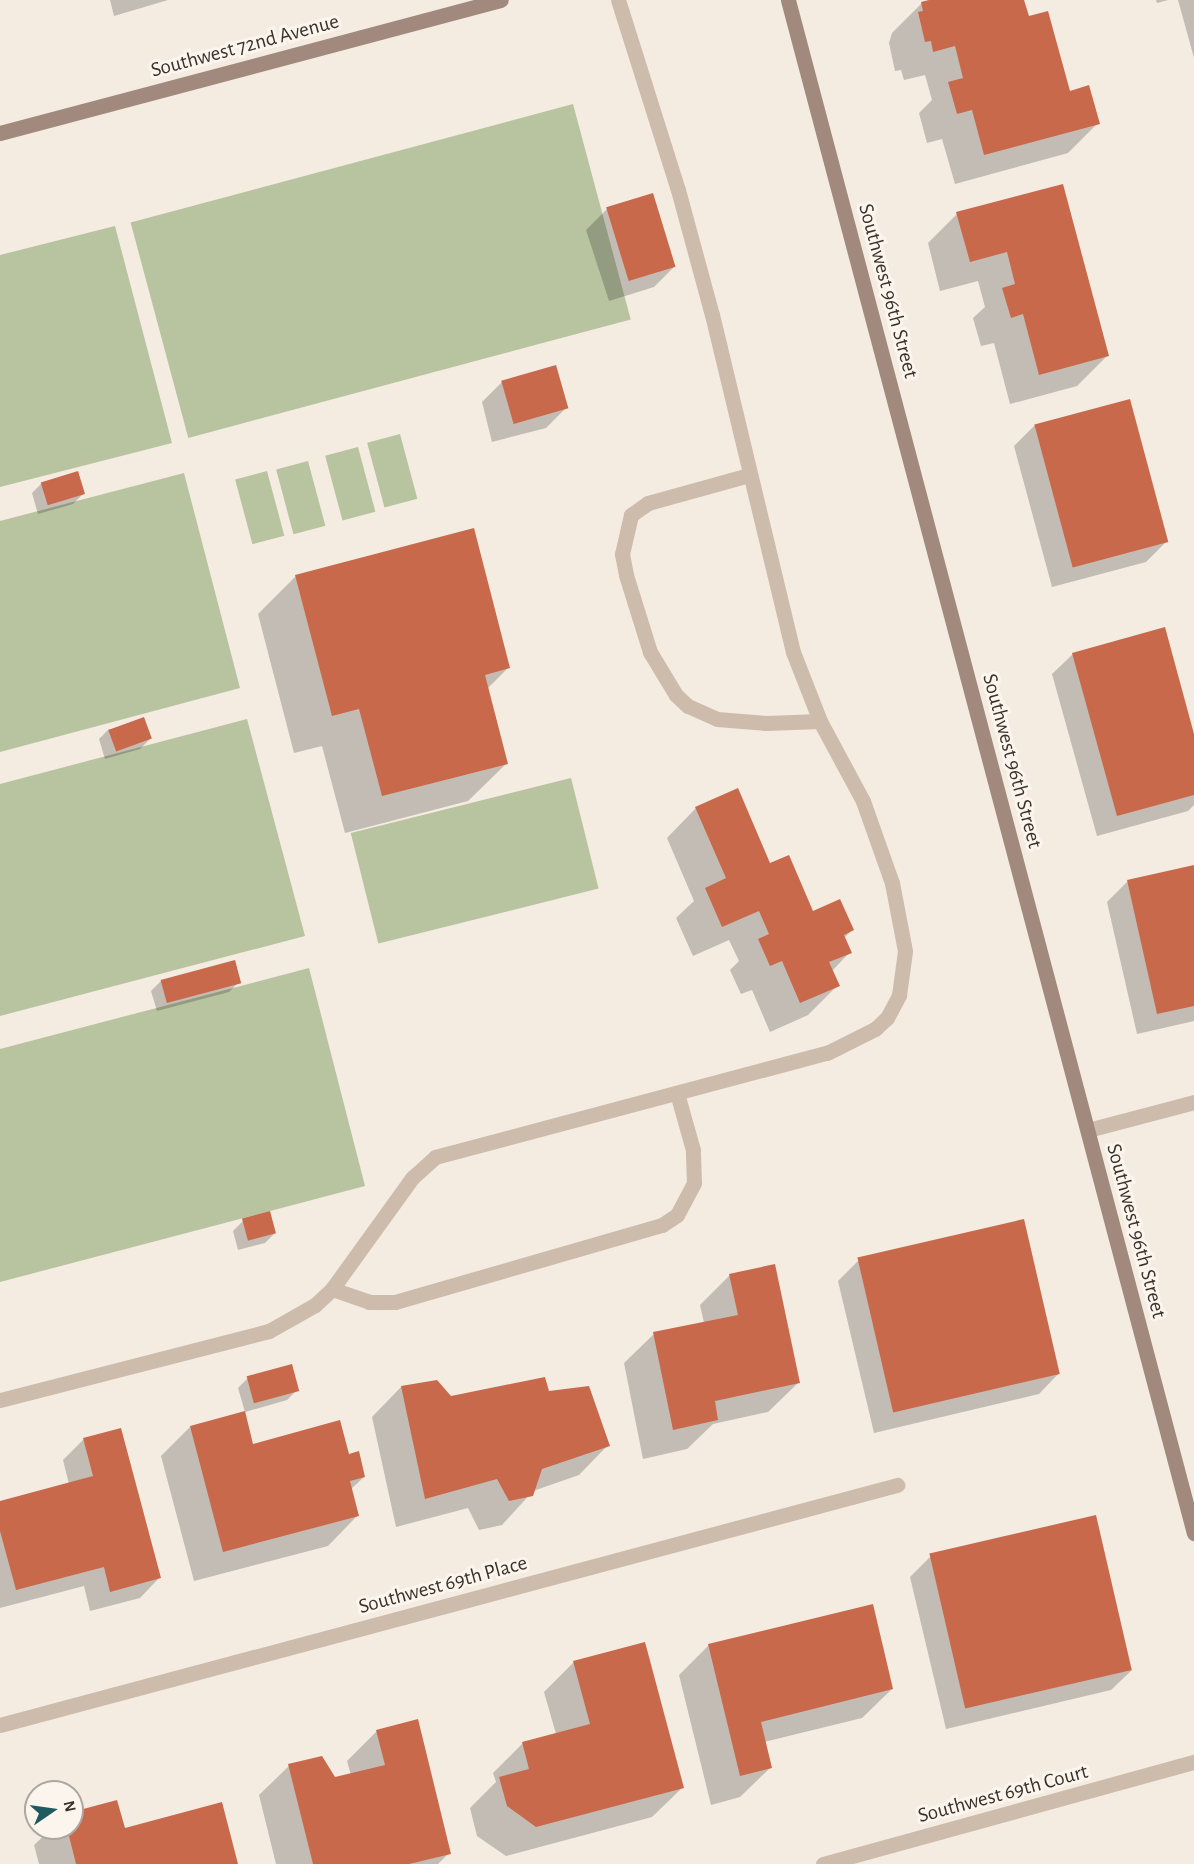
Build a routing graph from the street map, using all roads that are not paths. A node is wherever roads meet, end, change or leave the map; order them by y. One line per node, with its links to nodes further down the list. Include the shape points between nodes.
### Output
1 (501, 0): 4 (street, Southwest 72nd Avenue)
2 (618, 0): 5 (street, via 678,190)
3 (788, 0): 9 (street, Southwest 96th Street)
4 (0, 133)
5 (749, 475): 6 (street, via 793,652); 6 (street, via 648,502 631,515 622,555 626,575 650,651 676,695 688,706 717,719 766,723)
6 (820, 721): 7 (street, via 863,801 892,883 905,951 899,995 887,1018 875,1029 827,1053)
7 (677, 1093): 10 (street, via 435,1157 412,1178); 10 (street, via 693,1150 694,1183 676,1215 662,1225 395,1302 369,1302)
8 (1194, 1102): 9 (street)
9 (1088, 1130): 13 (street, Southwest 96th Street)
10 (332, 1289): 11 (street, via 315,1305 269,1332)
11 (0, 1400)
12 (897, 1485): 14 (street, Southwest 69th Place)
13 (1194, 1533)
14 (0, 1725)
15 (1194, 1762): 16 (street, Southwest 69th Court)
16 (823, 1864)

